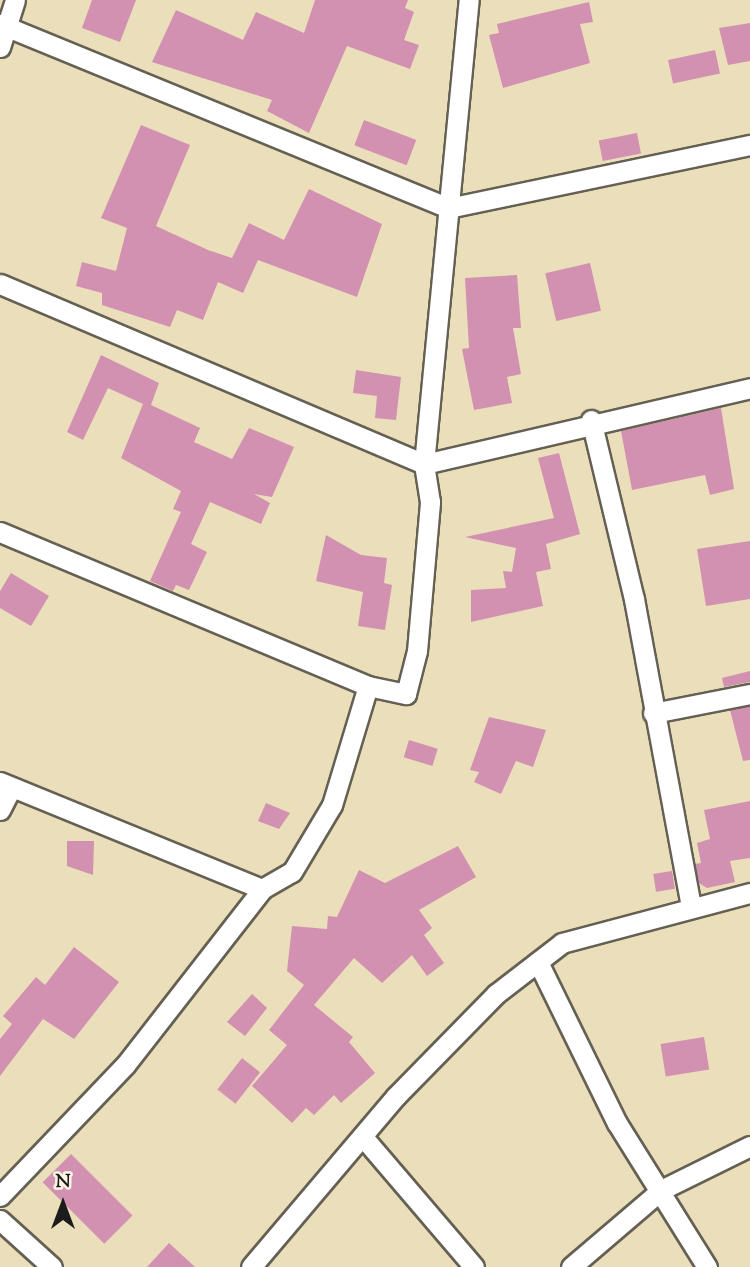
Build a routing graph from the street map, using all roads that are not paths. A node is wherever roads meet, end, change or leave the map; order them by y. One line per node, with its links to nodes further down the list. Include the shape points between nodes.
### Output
1 (15, 0): 3 (street)
2 (470, 0): 6 (street)
3 (4, 25): 4 (street); 6 (street)
4 (0, 47)
5 (750, 145): 6 (street)
6 (448, 208): 10 (street)
7 (0, 284): 10 (street)
8 (750, 388): 9 (street)
9 (591, 420): 10 (street); 14 (street, via 634,599)
10 (424, 464): 12 (street, via 430,502 417,651 407,694)
11 (0, 533): 12 (street)
12 (368, 686): 17 (street, via 332,805 292,872)
13 (750, 694): 14 (street)
14 (653, 713): 19 (street)
15 (5, 786): 16 (street); 17 (street)
16 (0, 810)
17 (262, 889): 24 (street, via 126,1064)
18 (750, 892): 19 (street)
19 (691, 908): 20 (street, via 562,943)
20 (538, 962): 21 (street, via 496,994); 23 (street, via 617,1123)
21 (363, 1137): 27 (street); 28 (street)
22 (750, 1146): 23 (street)
23 (661, 1191): 29 (street); 30 (street)
24 (0, 1196)
25 (0, 1220): 26 (street)
26 (52, 1267)
27 (251, 1267)
28 (474, 1267)
29 (571, 1267)
30 (707, 1267)

